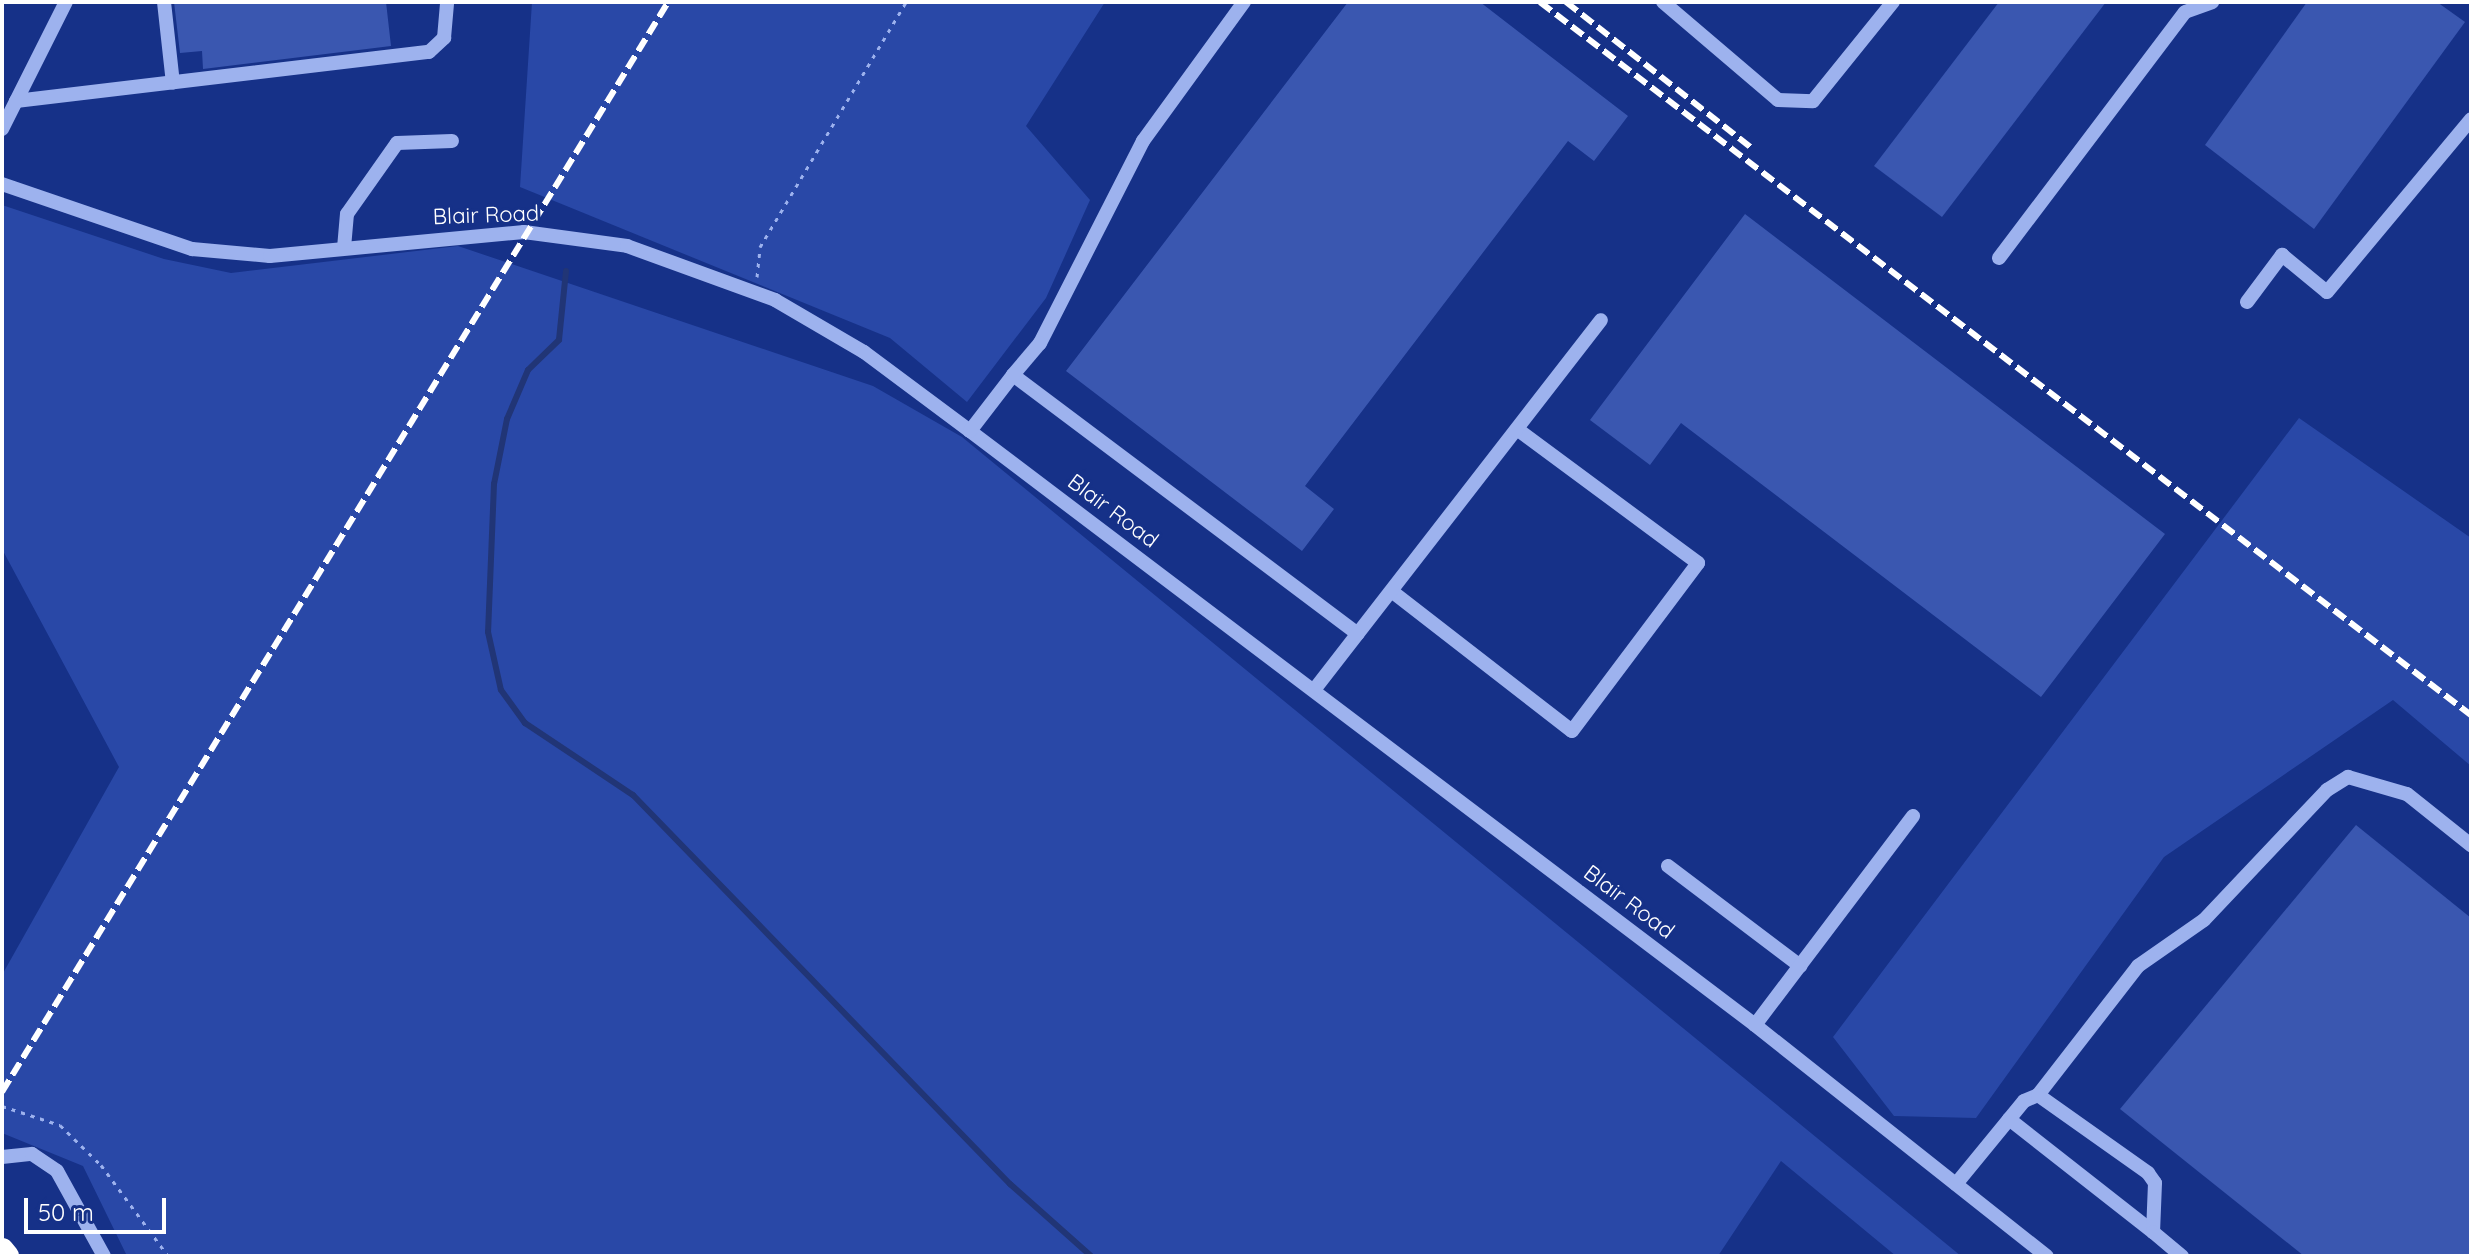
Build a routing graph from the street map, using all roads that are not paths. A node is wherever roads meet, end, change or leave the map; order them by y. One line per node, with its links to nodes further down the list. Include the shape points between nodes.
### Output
1 (66, 2): 9 (street)
2 (164, 2): 8 (street)
3 (447, 2): 8 (street, via 444,38 429,52)
4 (1244, 2): 18 (street, via 1143,141 1040,343)
5 (1663, 2): 6 (street, via 1778,100 1813,101)
6 (1893, 2)
7 (2212, 2): 15 (street, via 2185,12)
8 (173, 83): 9 (street)
9 (16, 101): 11 (street)
10 (2471, 119): 16 (street, via 2327,292 2282,255)
11 (2, 129)
12 (452, 141): 14 (street, via 397,143 347,214)
13 (2, 184): 14 (street, Blair Road, via 192,249 270,256)
14 (344, 248): 20 (street, Blair Road, via 524,232 580,237 758,293 864,352)
15 (1999, 258)
16 (2247, 302)
17 (1601, 320): 19 (street)
18 (1013, 375): 20 (street); 22 (street)
19 (1517, 429): 21 (street); 21 (street, via 1698,563 1572,731)
20 (970, 431): 23 (street, Blair Road)
21 (1394, 593): 22 (street)
22 (1358, 634): 23 (street)
23 (1314, 690): 28 (street, Blair Road)
24 (1913, 816): 27 (street)
25 (2471, 845): 29 (street, via 2407,794 2348,777 2327,790 2204,920 2138,966)
26 (1668, 866): 27 (street)
27 (1800, 966): 28 (street)
28 (1755, 1025): 32 (street, Blair Road)
29 (2038, 1095): 30 (street); 33 (street, via 2148,1173 2155,1183)
30 (2009, 1119): 32 (street); 33 (street)
31 (2, 1157): 36 (street, via 32,1154 57,1171)
32 (1956, 1184): 37 (street, Blair Road)
33 (2153, 1232): 38 (street)
34 (2, 1250): 35 (highway)
35 (7, 1256)
36 (104, 1256)
37 (2046, 1256)
38 (2182, 1256)

